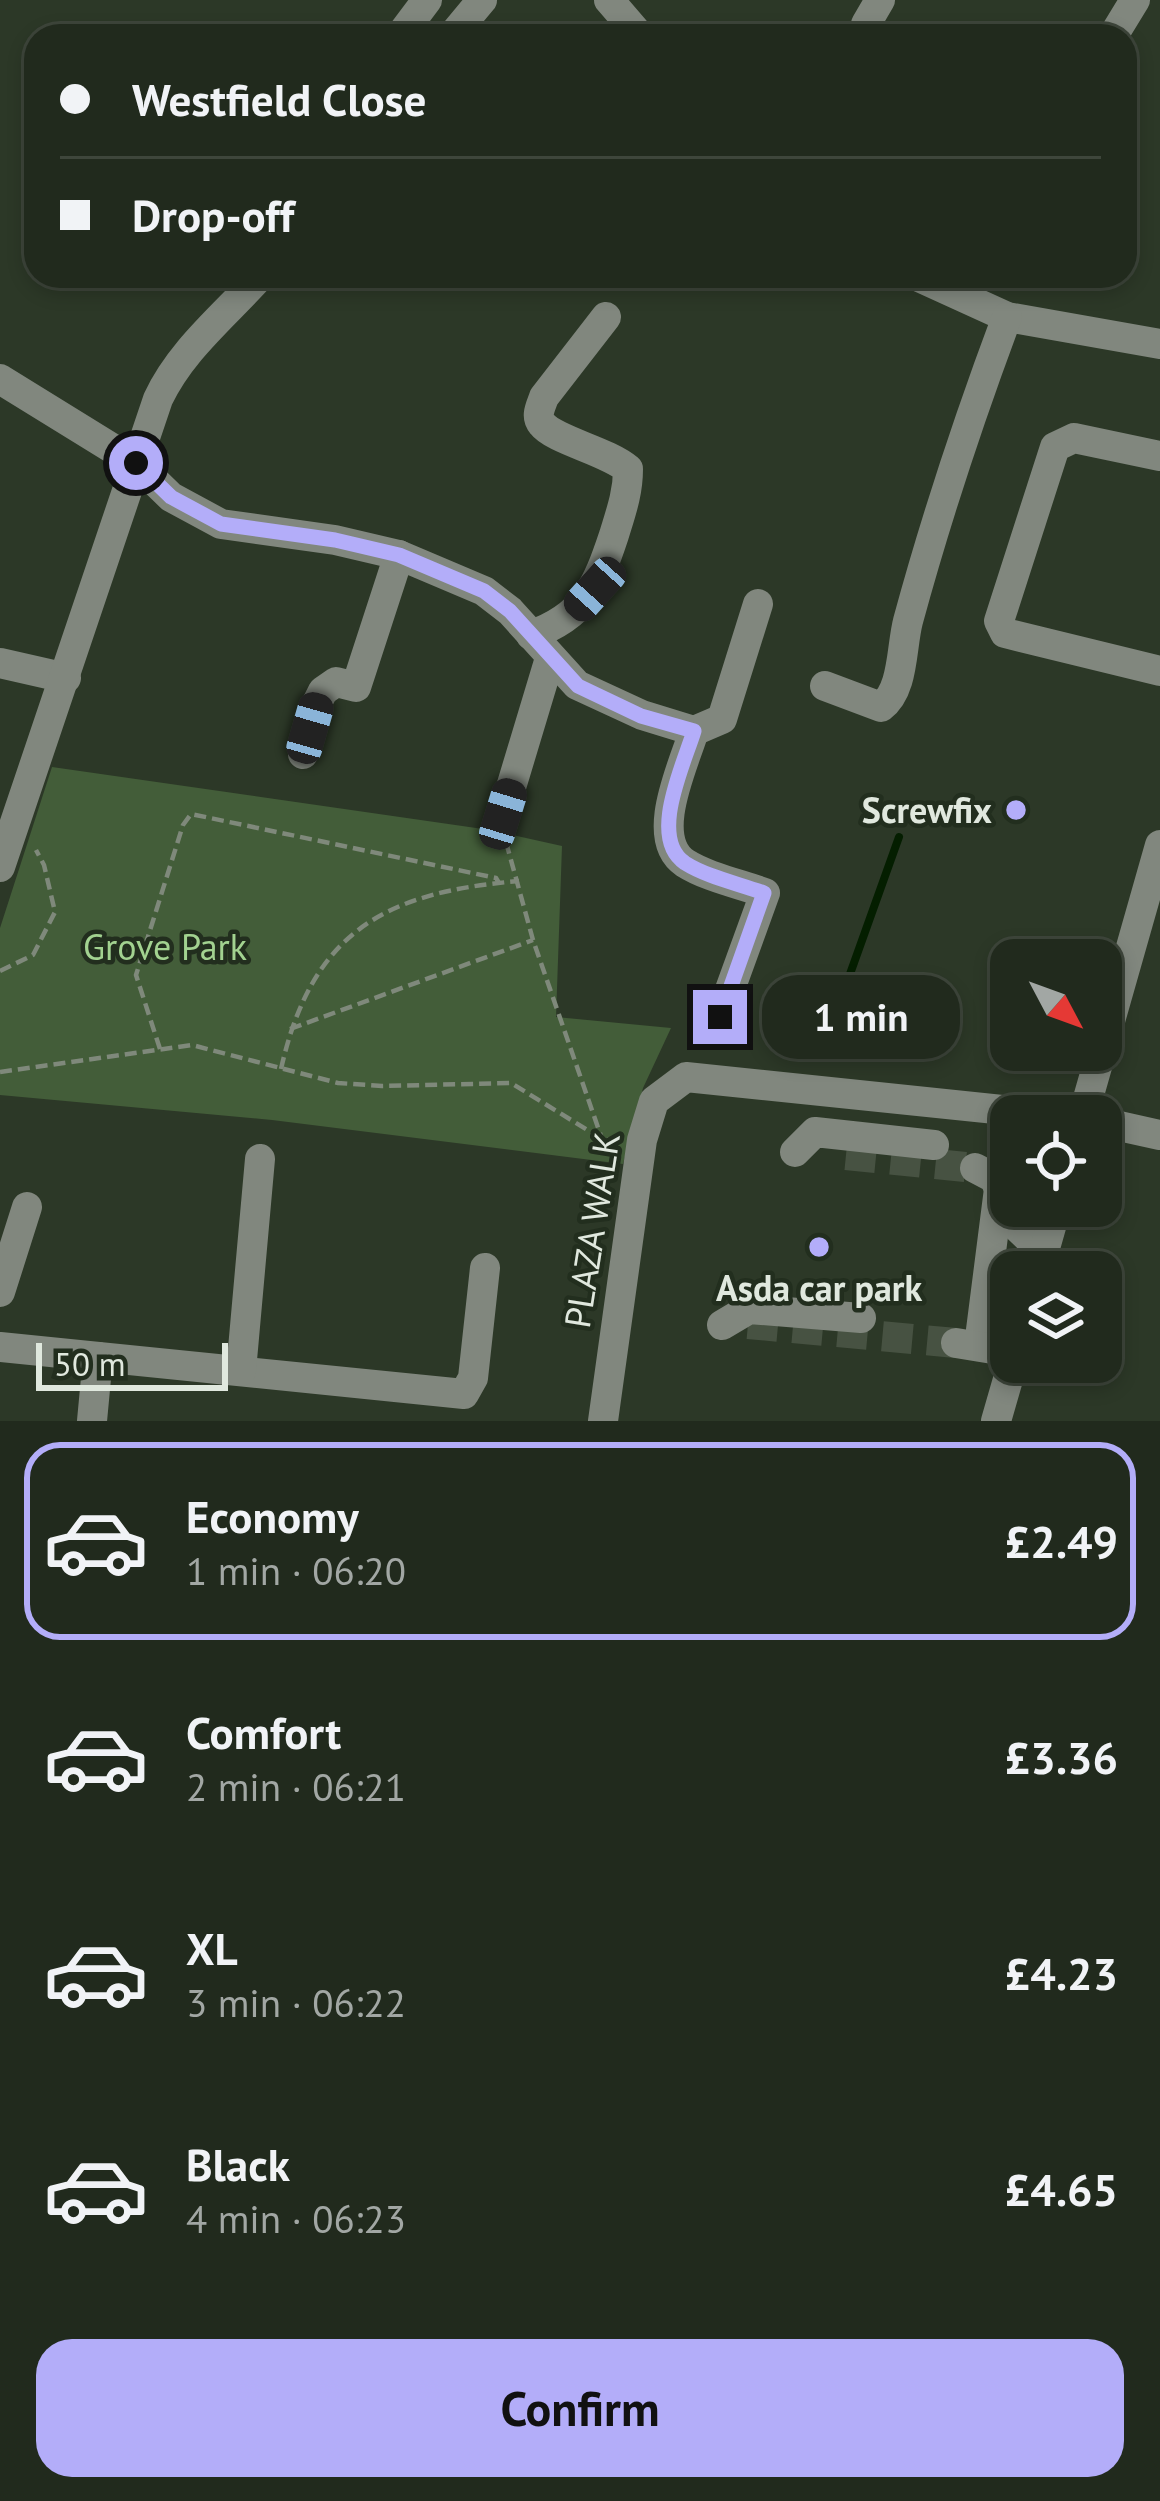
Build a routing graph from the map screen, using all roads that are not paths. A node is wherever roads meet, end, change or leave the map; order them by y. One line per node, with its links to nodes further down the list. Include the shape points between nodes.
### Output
1 (481, 0): 5 (street)
2 (609, 0): 6 (street)
3 (1151, 0): 4 (street)
4 (1160, 3)
5 (462, 24)
6 (630, 24)
7 (249, 288): 14 (street, via 170,372)
8 (953, 288): 9 (street)
9 (1007, 316): 11 (street); 21 (street, via 929,545 894,695 881,707)
10 (606, 317): 17 (street, via 538,412 542,425 628,469 628,491 595,589)
11 (1160, 344)
12 (0, 379): 14 (street)
13 (1160, 456): 19 (street, via 1074,438 1054,447 999,621 1005,633)
14 (136, 463): 15 (street, via 171,497 221,524); 20 (street)
15 (399, 555): 17 (street, via 484,591); 23 (street, via 356,687 336,682 323,691)
16 (758, 604): 22 (street, via 722,719)
17 (541, 646): 22 (street, via 578,686); 24 (street)
18 (0, 663): 20 (street)
19 (1160, 671)
20 (66, 678): 26 (street)
21 (824, 686)
22 (694, 731): 27 (street, via 669,812 674,851 685,863 764,893)
23 (303, 754)
24 (503, 814)
25 (1160, 845): 28 (street)
26 (0, 867)
27 (720, 1017)
28 (1089, 1095)
29 (990, 1109): 47 (street, PLAZA WALK, via 686,1077 654,1101 642,1141)
30 (1122, 1127): 31 (street)
31 (1160, 1135)
32 (934, 1145): 33 (street, via 815,1132)
33 (795, 1152)
34 (260, 1159): 46 (street)
35 (976, 1159): 36 (street)
36 (990, 1174)
37 (27, 1207): 40 (street)
38 (996, 1227): 43 (street)
39 (485, 1268): 46 (street, via 473,1378 464,1394)
40 (0, 1292)
41 (861, 1318): 42 (street, via 749,1309)
42 (722, 1325)
43 (977, 1333)
44 (0, 1347): 45 (street)
45 (98, 1357): 46 (street); 49 (street)
46 (241, 1371)
47 (610, 1371): 50 (street, PLAZA WALK); 51 (street)
48 (1006, 1383): 52 (street)
49 (92, 1421)
50 (583, 1421)
51 (603, 1421)
52 (996, 1421)

